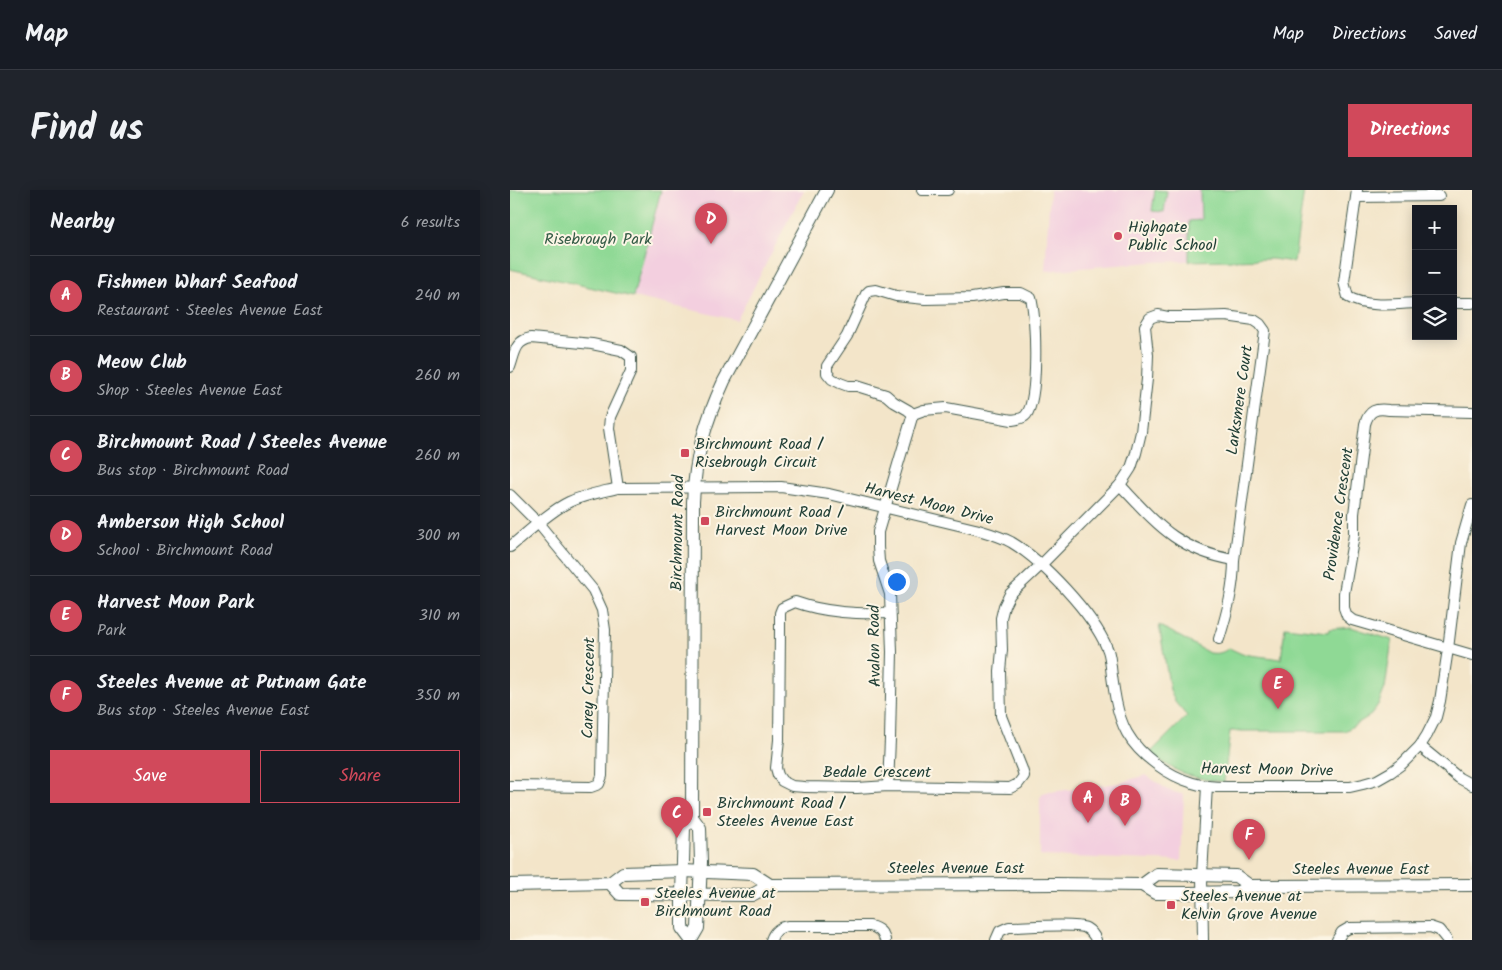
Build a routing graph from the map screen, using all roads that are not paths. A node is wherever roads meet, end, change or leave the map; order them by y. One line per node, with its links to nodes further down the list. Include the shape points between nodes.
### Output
1 (827, 190): 14 (main road, Birchmount Road, via 714,403 700,442)
2 (922, 190): 3 (street)
3 (948, 190)
4 (1357, 194): 5 (street); 6 (street, via 1344,282 1348,297 1380,304)
5 (1439, 196)
6 (1412, 303)
7 (1457, 303): 8 (street)
8 (1472, 303)
9 (510, 367): 13 (street, via 518,345 531,338 592,344 622,350 631,357 631,371 610,417)
10 (1472, 412): 24 (street, Providence Crescent, via 1380,408 1369,414 1344,593 1344,608 1352,620)
11 (913, 414): 11 (street, via 946,408 1012,420 1026,415 1032,403 1035,366 1031,298 1021,293 1004,293 972,298 925,299 869,291 847,336 827,366 827,373 848,386 886,395); 17 (street, Avalon Road)
12 (1120, 484): 20 (street, via 1174,538 1191,548); 20 (street, Larksmere Court, via 1131,468 1141,432 1148,355 1145,326 1150,318 1158,314 1168,317 1226,316 1254,320 1260,324 1265,331); 21 (street, Larksmere Court)
13 (618, 488): 14 (street, Harvest Moon Drive); 18 (street, Harvest Moon Drive, via 570,502)
14 (693, 488): 17 (street, Harvest Moon Drive, via 780,487 829,494); 31 (main road, Birchmount Road)
15 (510, 494): 18 (street, Carey Crescent)
16 (1472, 505): 24 (street, Harvest Moon Drive, via 1461,543)
17 (885, 509): 21 (street, Harvest Moon Drive, via 994,535 1012,543); 22 (street, Avalon Road, via 878,532 878,547 890,594)
18 (538, 524): 19 (street, Harvest Moon Drive); 28 (street, Carey Crescent, via 593,590 602,610 605,630 602,776 599,784 591,787)
19 (510, 547)
20 (1234, 560): 23 (street, Larksmere Court, via 1228,611)
21 (1041, 565): 29 (street, Bedale Crescent, via 1010,594 1000,618 1001,716 1024,776 1010,788); 30 (street, Harvest Moon Drive, via 1100,632 1109,651 1116,703 1128,734 1161,768 1176,777)
22 (890, 613): 29 (street, Avalon Road); 29 (street, Bedale Crescent, via 856,614 795,602 782,608 776,768 782,781 792,786)
23 (1219, 639)
24 (1448, 649): 25 (street); 26 (street, Harvest Moon Drive, via 1436,716)
25 (1472, 656)
26 (1420, 746): 27 (street, via 1453,774); 30 (street, Harvest Moon Drive, via 1391,772 1357,786)
27 (1472, 785)
28 (510, 786)
29 (888, 786)
30 (1206, 786): 34 (street)
31 (692, 817): 32 (main road, Birchmount Road, via 684,828); 33 (main road, Birchmount Road, via 700,828)
32 (683, 871): 33 (main road, Steeles Avenue East); 35 (main road, Steeles Avenue East, via 623,873); 42 (main road, Birchmount Road)
33 (700, 872): 37 (main road, Steeles Avenue East, via 753,874); 43 (main road, Birchmount Road)
34 (1202, 875): 39 (main road, Steeles Avenue East, via 1157,874); 40 (main road, Steeles Avenue East, via 1236,876); 41 (street)
35 (610, 883): 36 (main road, Steeles Avenue East); 42 (main road, Steeles Avenue East, via 620,894)
36 (510, 885)
37 (770, 885): 39 (main road, Steeles Avenue East); 43 (main road, Steeles Avenue East, via 752,895)
38 (1472, 885): 40 (main road, Steeles Avenue East)
39 (1142, 886): 41 (main road, Steeles Avenue East, via 1155,893)
40 (1250, 886): 41 (main road, Steeles Avenue East, via 1238,892)
41 (1202, 893): 49 (street)
42 (682, 894): 43 (main road, Steeles Avenue East); 44 (main road, Birchmount Road, via 682,928)
43 (699, 894): 44 (main road, Birchmount Road, via 698,928)
44 (691, 940)
45 (771, 940): 46 (street, via 778,929 788,926 870,926 882,932)
46 (885, 940)
47 (996, 940): 48 (street, via 1000,931 1009,927 1058,926 1083,927)
48 (1096, 940)
49 (1204, 940)
50 (1337, 940): 51 (street, via 1349,928 1424,927 1438,930)
51 (1447, 940)

